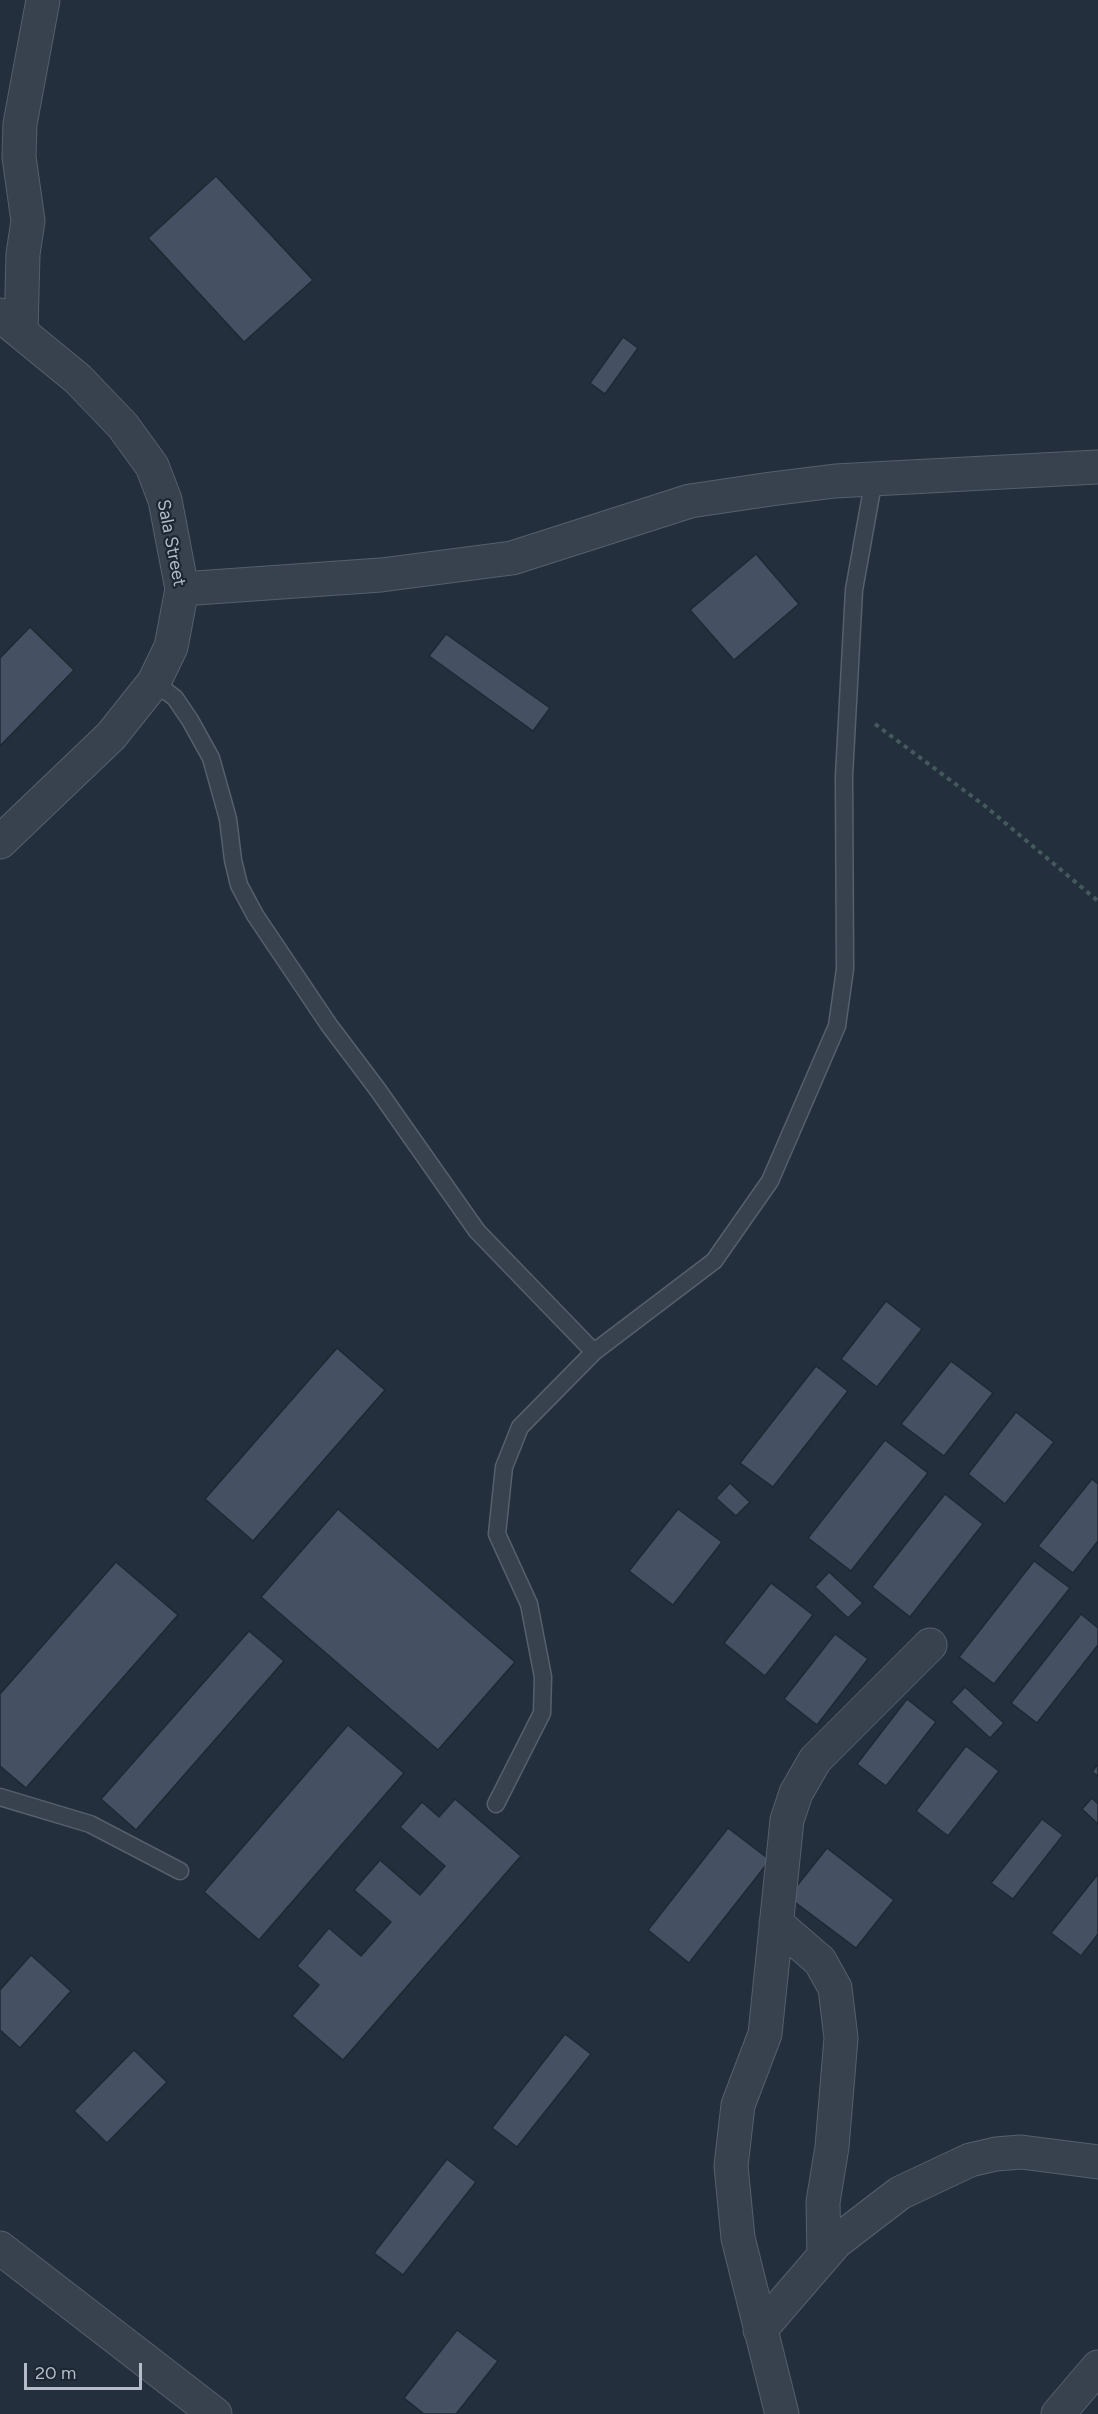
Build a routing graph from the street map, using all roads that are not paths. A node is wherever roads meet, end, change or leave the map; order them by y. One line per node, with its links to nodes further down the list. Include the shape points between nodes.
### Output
1 (43, 0): 2 (street, via 20,124 19,157 27,221)
2 (11, 323): 5 (street, Sala Street, via 78,379 123,426 152,466 165,500)
3 (1098, 467): 4 (street)
4 (874, 478): 5 (street, via 690,501 512,558 381,575); 8 (lane, via 854,590 844,776 845,969 837,1026 770,1181 714,1261)
5 (182, 589): 6 (street, Sala Street, via 171,647)
6 (154, 682): 7 (street, Sala Street, via 111,736); 8 (lane, via 175,698 211,758 228,819 239,885 255,915 477,1231)
7 (0, 842)
8 (594, 1352): 11 (lane, via 520,1427 504,1467 497,1534 529,1605 543,1677 542,1713)
9 (930, 1645): 13 (street, via 815,1760 796,1793 786,1820)
10 (0, 1797): 12 (lane, via 90,1824)
11 (496, 1804)
12 (180, 1871)
13 (776, 1923): 16 (street, via 820,1961 835,1988 841,2038 823,2202); 17 (street, via 765,2034 738,2105 731,2166 738,2238)
14 (1098, 2162): 16 (street, via 1021,2152 970,2160 900,2193 836,2242)
15 (0, 2248): 19 (street)
16 (824, 2256): 17 (street)
17 (760, 2330): 20 (street)
18 (1098, 2367): 21 (street)
19 (215, 2414)
20 (782, 2414)
21 (1058, 2414)

